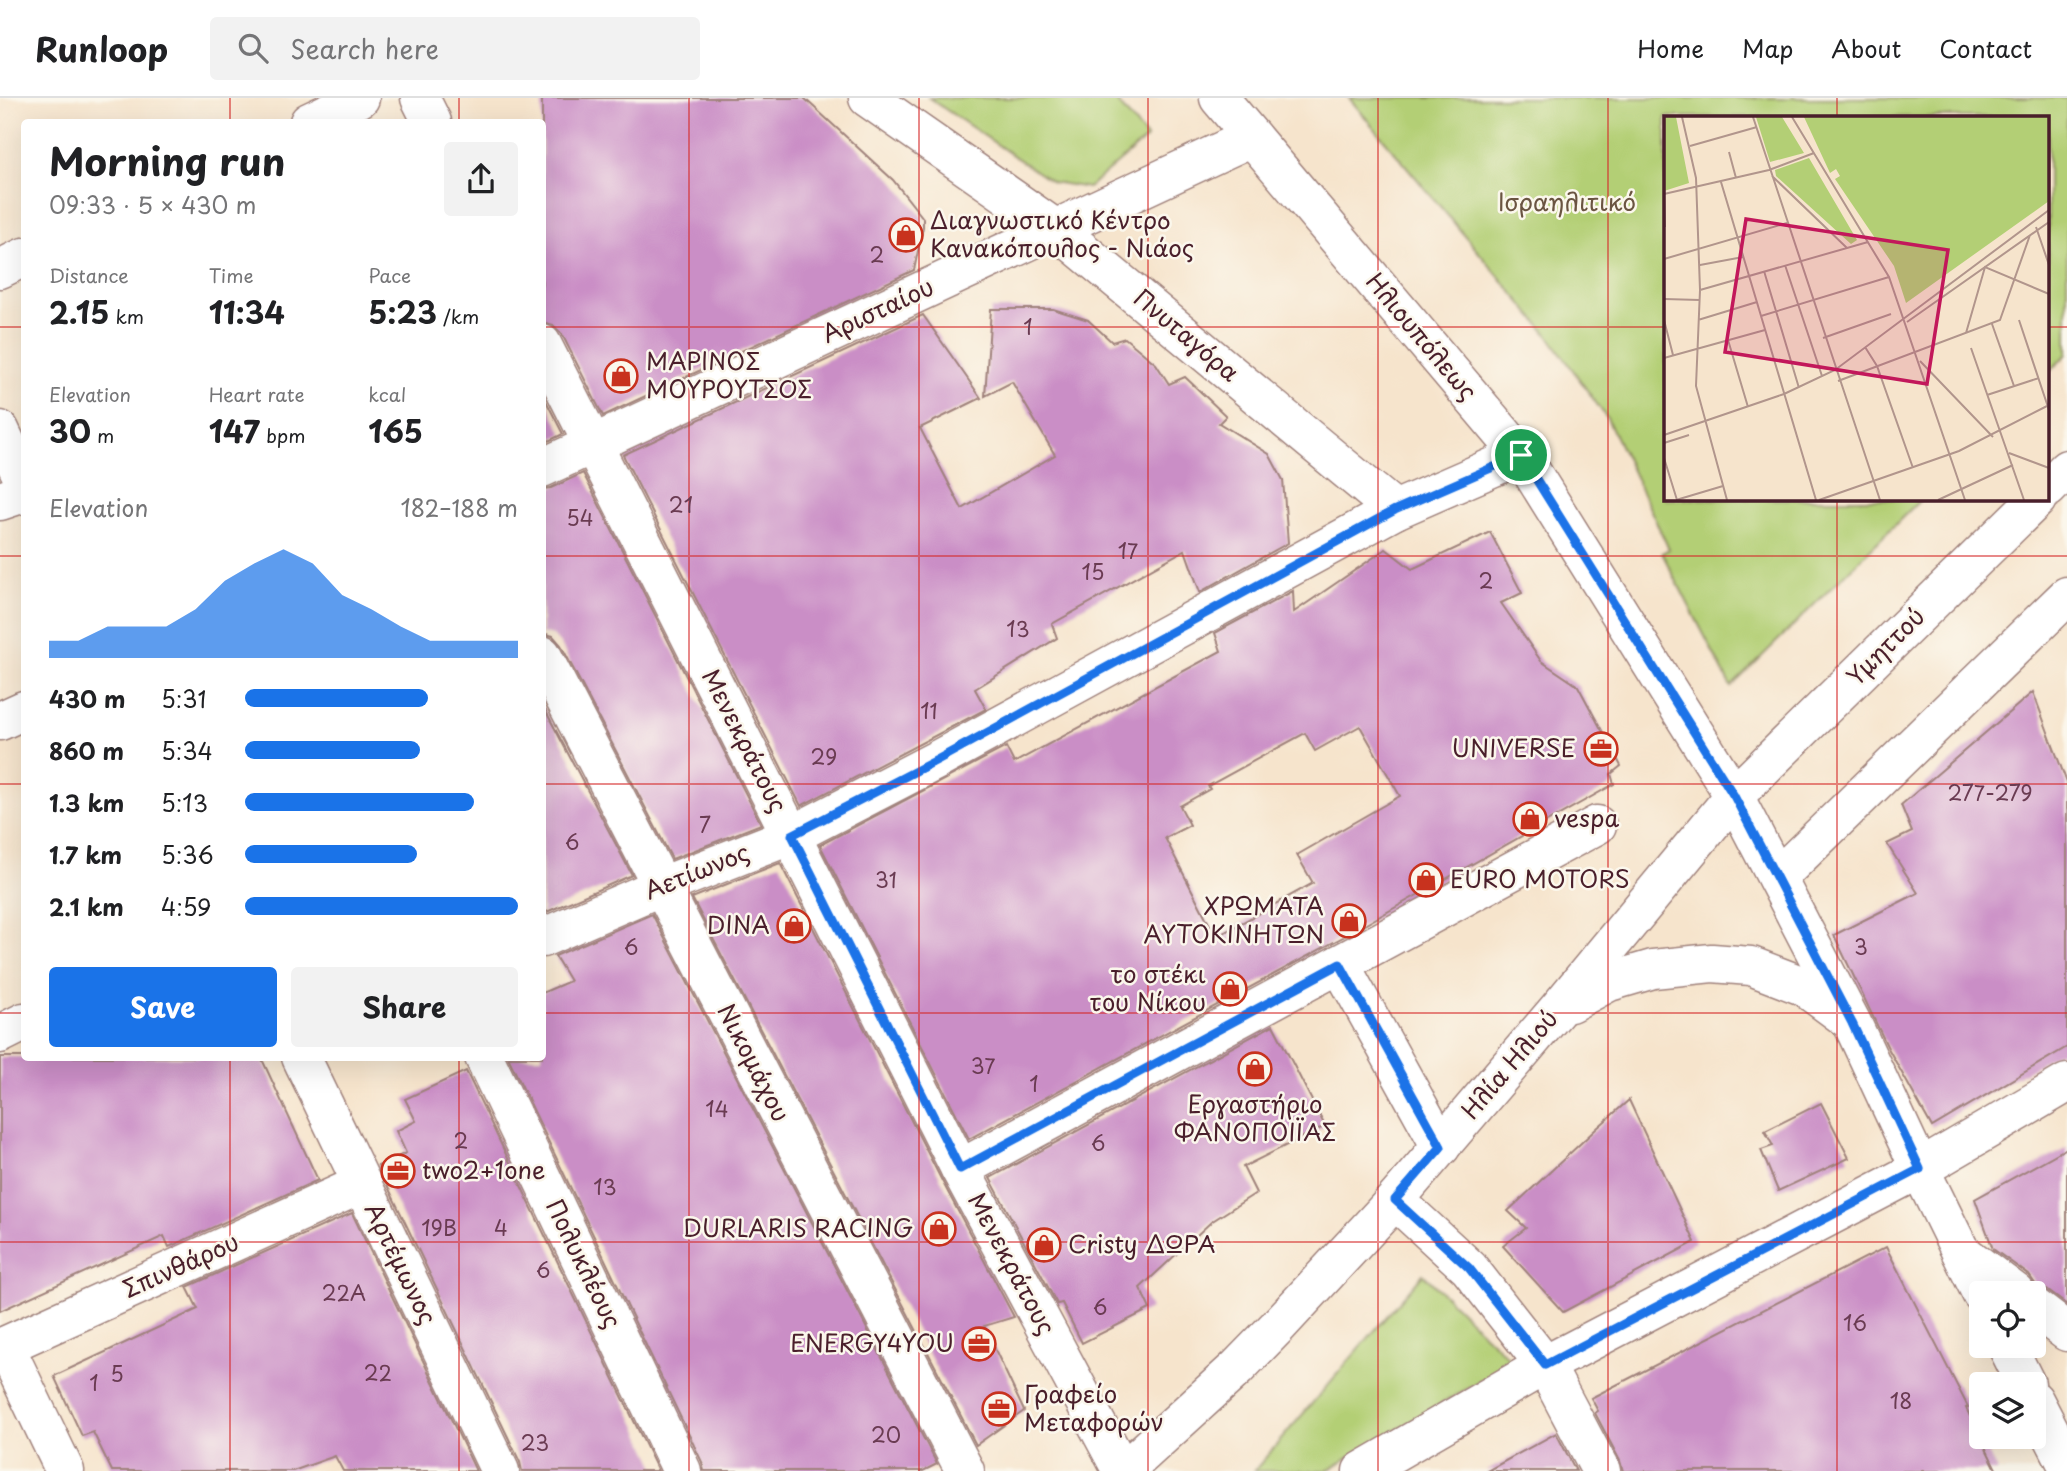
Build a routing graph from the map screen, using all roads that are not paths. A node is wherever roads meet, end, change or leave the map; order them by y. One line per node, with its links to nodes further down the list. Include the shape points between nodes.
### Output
1 (360, 98): 5 (street)
2 (420, 98): 6 (street)
3 (868, 98): 8 (street, Πνυταγόρα)
4 (1219, 98): 7 (street, Ηλιουπόλεως)
5 (315, 119)
6 (430, 119)
7 (1252, 137): 8 (street, Αρισταίου); 14 (street, Ηλιουπόλεως)
8 (1056, 229): 13 (street, Αρισταίου); 22 (street, Πνυταγόρα)
9 (21, 258): 10 (street)
10 (0, 269)
11 (546, 352): 13 (street, Μενεκράτους)
12 (0, 430): 17 (street)
13 (593, 445): 15 (street, Αρισταίου); 29 (street, Μενεκράτους)
14 (1521, 455): 22 (street, Αετίωνος); 27 (street, Ηλιουπόλεως)
15 (546, 466)
16 (2067, 469): 18 (street)
17 (21, 475)
18 (2050, 486)
19 (21, 494): 21 (street)
20 (2036, 500): 27 (street, Υμηττού)
21 (0, 501)
22 (1395, 510): 29 (street, Αετίωνος)
23 (2067, 596): 30 (street)
24 (546, 663): 31 (street, Νικομάχου)
25 (21, 712): 26 (street)
26 (0, 722)
27 (1734, 796): 30 (street, Ηλιουπόλεως); 34 (street, Ηλία Ηλιού)
28 (1597, 825): 33 (street)
29 (792, 835): 31 (street, Αετίωνος); 42 (street, Μενεκράτους)
30 (1777, 878): 35 (street, Ηλιουπόλεως)
31 (662, 886): 32 (street, Αετίωνος); 58 (street, Νικομάχου)
32 (546, 936)
33 (1340, 964): 41 (street); 42 (street)
34 (1558, 1009): 35 (street, via 1609,982 1653,969 1712,963 1751,966 1803,986); 41 (street, Ηλία Ηλιού)
35 (1852, 1023): 43 (street, Ηλιουπόλεως)
36 (21, 1024): 37 (street)
37 (0, 1034)
38 (303, 1061): 44 (street, Αρτέμωνος)
39 (486, 1061): 57 (street, Πολυκλέους)
40 (2067, 1083): 43 (street)
41 (1441, 1147): 45 (street, Ηλία Ηλιού)
42 (960, 1169): 59 (street, Μενεκράτους)
43 (1920, 1169): 46 (street, Ηλιουπόλεως); 52 (street)
44 (362, 1184): 51 (street, Σπινθάρου); 56 (street, Αρτέμωνος)
45 (1395, 1200): 52 (street, via 1469,1268); 59 (street, Ηλία Ηλιού, via 1237,1368)
46 (1961, 1252): 47 (street, Ηλιουπόλεως); 48 (street)
47 (1975, 1281)
48 (2000, 1281)
49 (2046, 1316): 50 (street)
50 (2067, 1332)
51 (2, 1347): 55 (street)
52 (1545, 1365): 60 (street); 61 (street)
53 (2046, 1423): 54 (street)
54 (2067, 1464)
55 (65, 1471)
56 (500, 1471)
57 (682, 1471)
58 (965, 1471)
59 (1123, 1471)
60 (1362, 1471)
61 (1601, 1471)

